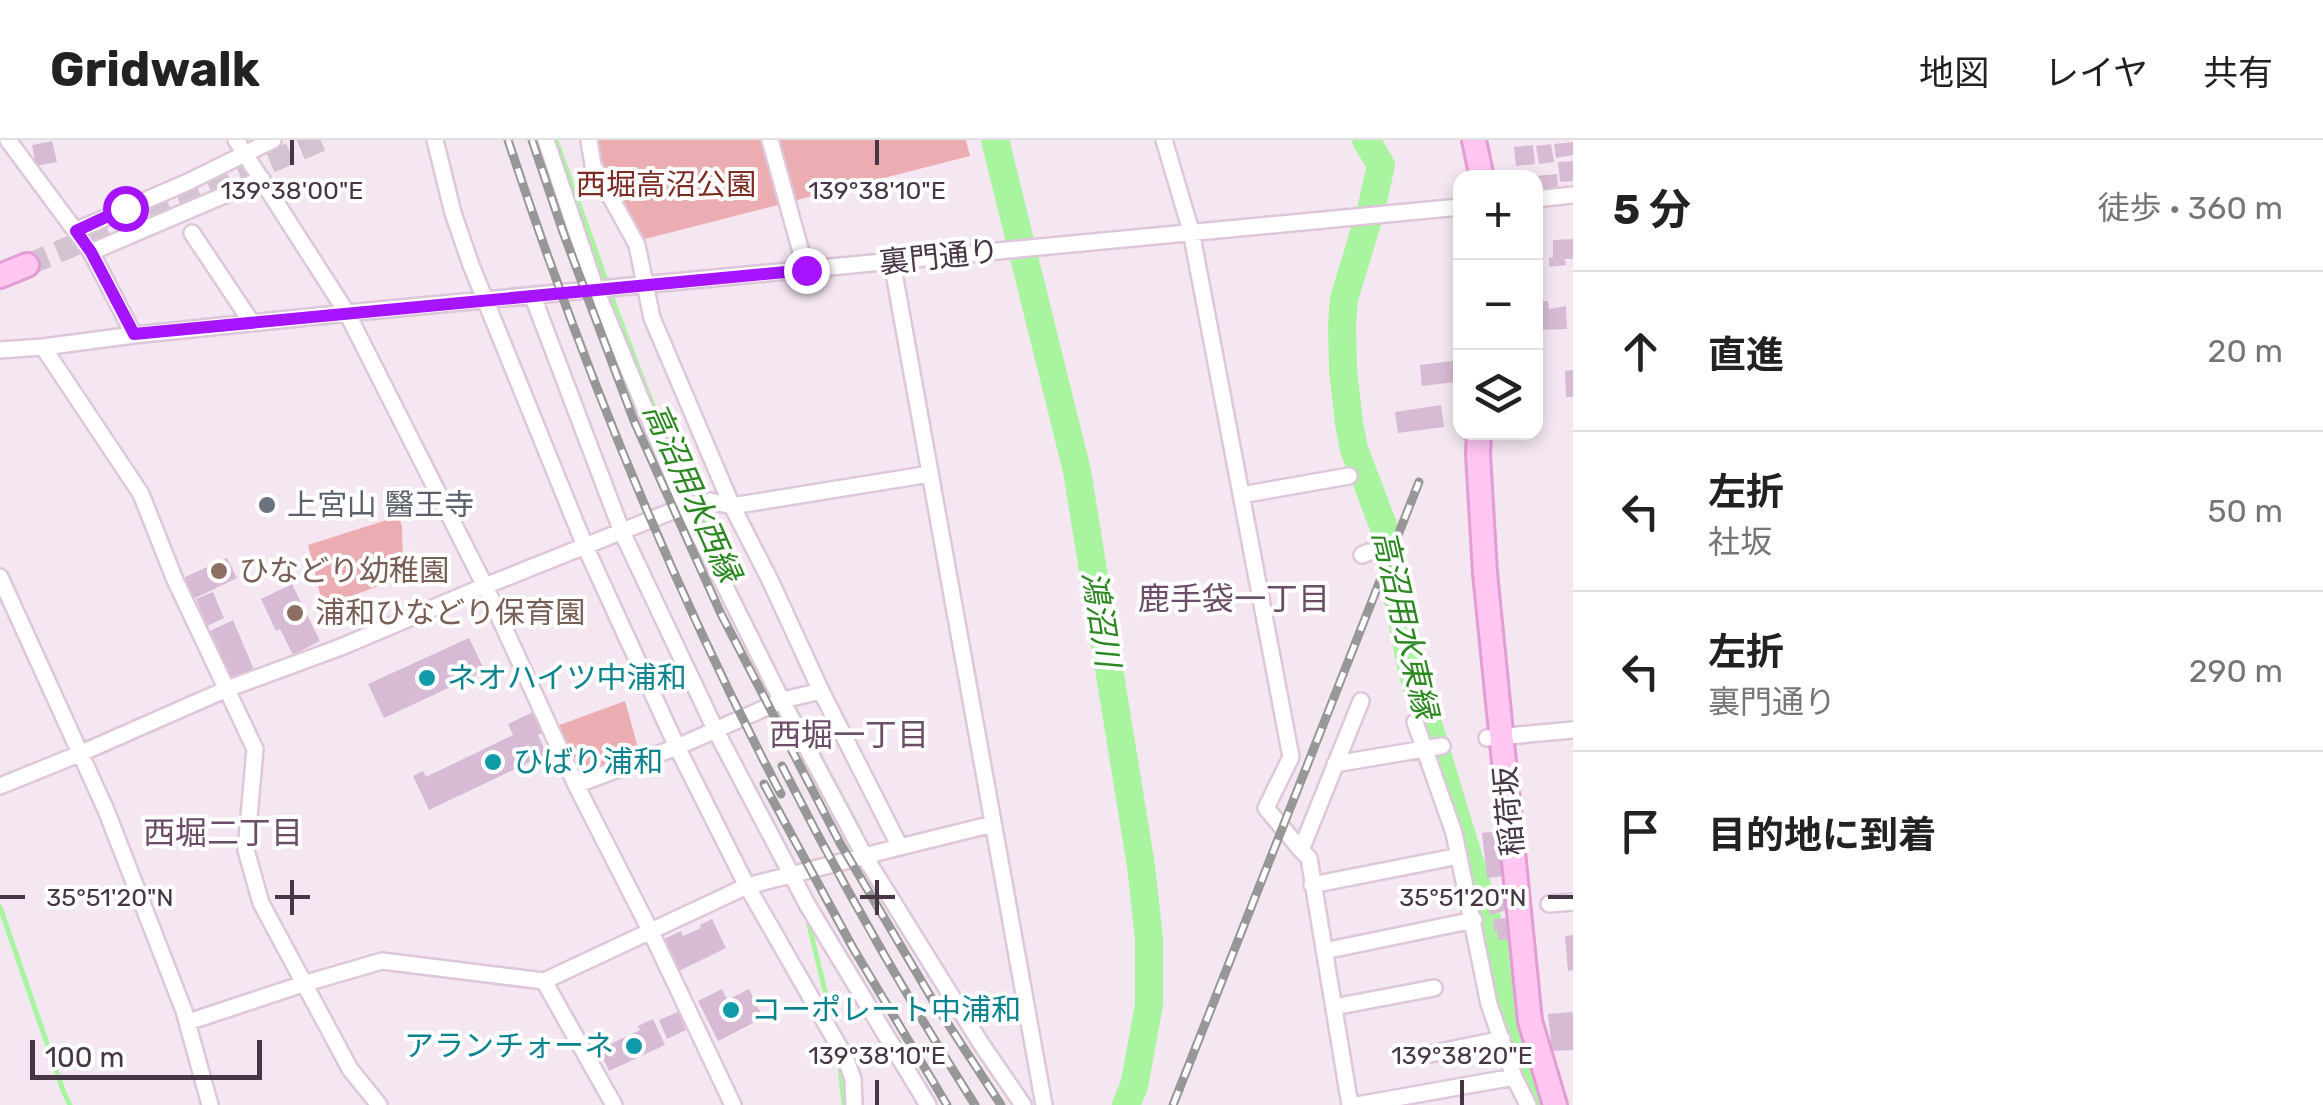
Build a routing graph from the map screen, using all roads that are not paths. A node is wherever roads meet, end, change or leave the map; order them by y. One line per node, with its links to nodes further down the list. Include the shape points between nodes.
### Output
1 (8, 140): 16 (street)
2 (236, 140): 10 (street)
3 (273, 140): 10 (street)
4 (435, 140): 27 (street)
5 (546, 140): 25 (street)
6 (589, 140): 24 (street, via 593,165 637,245)
7 (770, 140): 22 (street)
8 (1164, 140): 17 (street)
9 (1474, 140): 11 (street)
10 (246, 155): 12 (street); 16 (street)
11 (1480, 170)
12 (262, 179): 19 (street); 28 (street)
13 (1573, 196): 14 (street)
14 (1543, 198)
15 (1453, 208): 17 (street, 裏門通り)
16 (76, 231): 19 (street)
17 (1191, 231): 20 (street, 裏門通り); 36 (street)
18 (192, 233): 29 (street)
19 (91, 252): 30 (street)
20 (892, 262): 22 (street, 裏門通り); 34 (street)
21 (27, 265): 23 (street)
22 (806, 270): 24 (street, 裏門通り)
23 (0, 276)
24 (647, 285): 25 (street, 裏門通り); 38 (street, via 652,318)
25 (604, 290): 26 (street, 裏門通り); 37 (street)
26 (533, 296): 27 (street, 裏門通り); 39 (street)
27 (486, 301): 28 (street, 裏門通り); 40 (street)
28 (347, 313): 29 (street, 裏門通り); 42 (street)
29 (252, 324): 30 (street, 裏門通り)
30 (134, 334): 31 (street, 裏門通り)
31 (43, 347): 32 (street, 裏門通り); 43 (street, via 140,494)
32 (0, 350)
33 (1479, 440): 50 (street, 稲荷坂)
34 (930, 474): 38 (street); 57 (street)
35 (1349, 476): 36 (street)
36 (1241, 496): 59 (street, via 1291,757 1266,808)
37 (687, 505): 38 (street); 39 (street); 45 (street)
38 (732, 506): 44 (street)
39 (622, 532): 40 (street); 49 (street)
40 (585, 546): 42 (street); 51 (street)
41 (0, 577): 53 (street)
42 (485, 586): 43 (street); 55 (street)
43 (227, 689): 53 (street); 71 (street, via 255,749 246,850 261,903)
44 (821, 691): 45 (street); 58 (street)
45 (788, 699): 49 (street); 61 (street)
46 (1360, 702): 54 (street)
47 (1415, 722): 52 (street)
48 (1573, 730): 50 (street)
49 (716, 731): 51 (street); 62 (street)
50 (1495, 737): 88 (street, 稲荷坂, via 1530,1021)
51 (677, 747): 55 (street); 64 (street)
52 (1432, 748): 54 (street); 60 (street)
53 (80, 754): 56 (street); 74 (street)
54 (1335, 764): 59 (street)
55 (576, 785): 68 (street)
56 (0, 786)
57 (993, 824): 58 (street); 85 (street)
58 (900, 846): 61 (street)
59 (1301, 850): 63 (street)
60 (1459, 856): 63 (street); 67 (street)
61 (865, 857): 62 (street); 84 (street)
62 (792, 874): 64 (street); 83 (street)
63 (1312, 885): 69 (street)
64 (747, 886): 68 (street); 82 (street, via 846,1057)
65 (1573, 902): 66 (street)
66 (1548, 904)
67 (1474, 920): 69 (street); 75 (street)
68 (650, 930): 70 (street); 81 (street)
69 (1324, 951): 73 (street)
70 (544, 981): 71 (street, via 382,961); 80 (street)
71 (303, 984): 74 (street); 79 (street, via 350,1069)
72 (1434, 988): 73 (street)
73 (1334, 1007): 86 (street)
74 (188, 1022): 78 (street)
75 (1502, 1039): 76 (street); 77 (street)
76 (1430, 1054)
77 (1514, 1077): 86 (street); 87 (street)
78 (210, 1105)
79 (379, 1105)
80 (614, 1105)
81 (733, 1105)
82 (854, 1105)
83 (928, 1105)
84 (1023, 1105)
85 (1044, 1105)
86 (1354, 1105)
87 (1528, 1105)
88 (1556, 1105)

